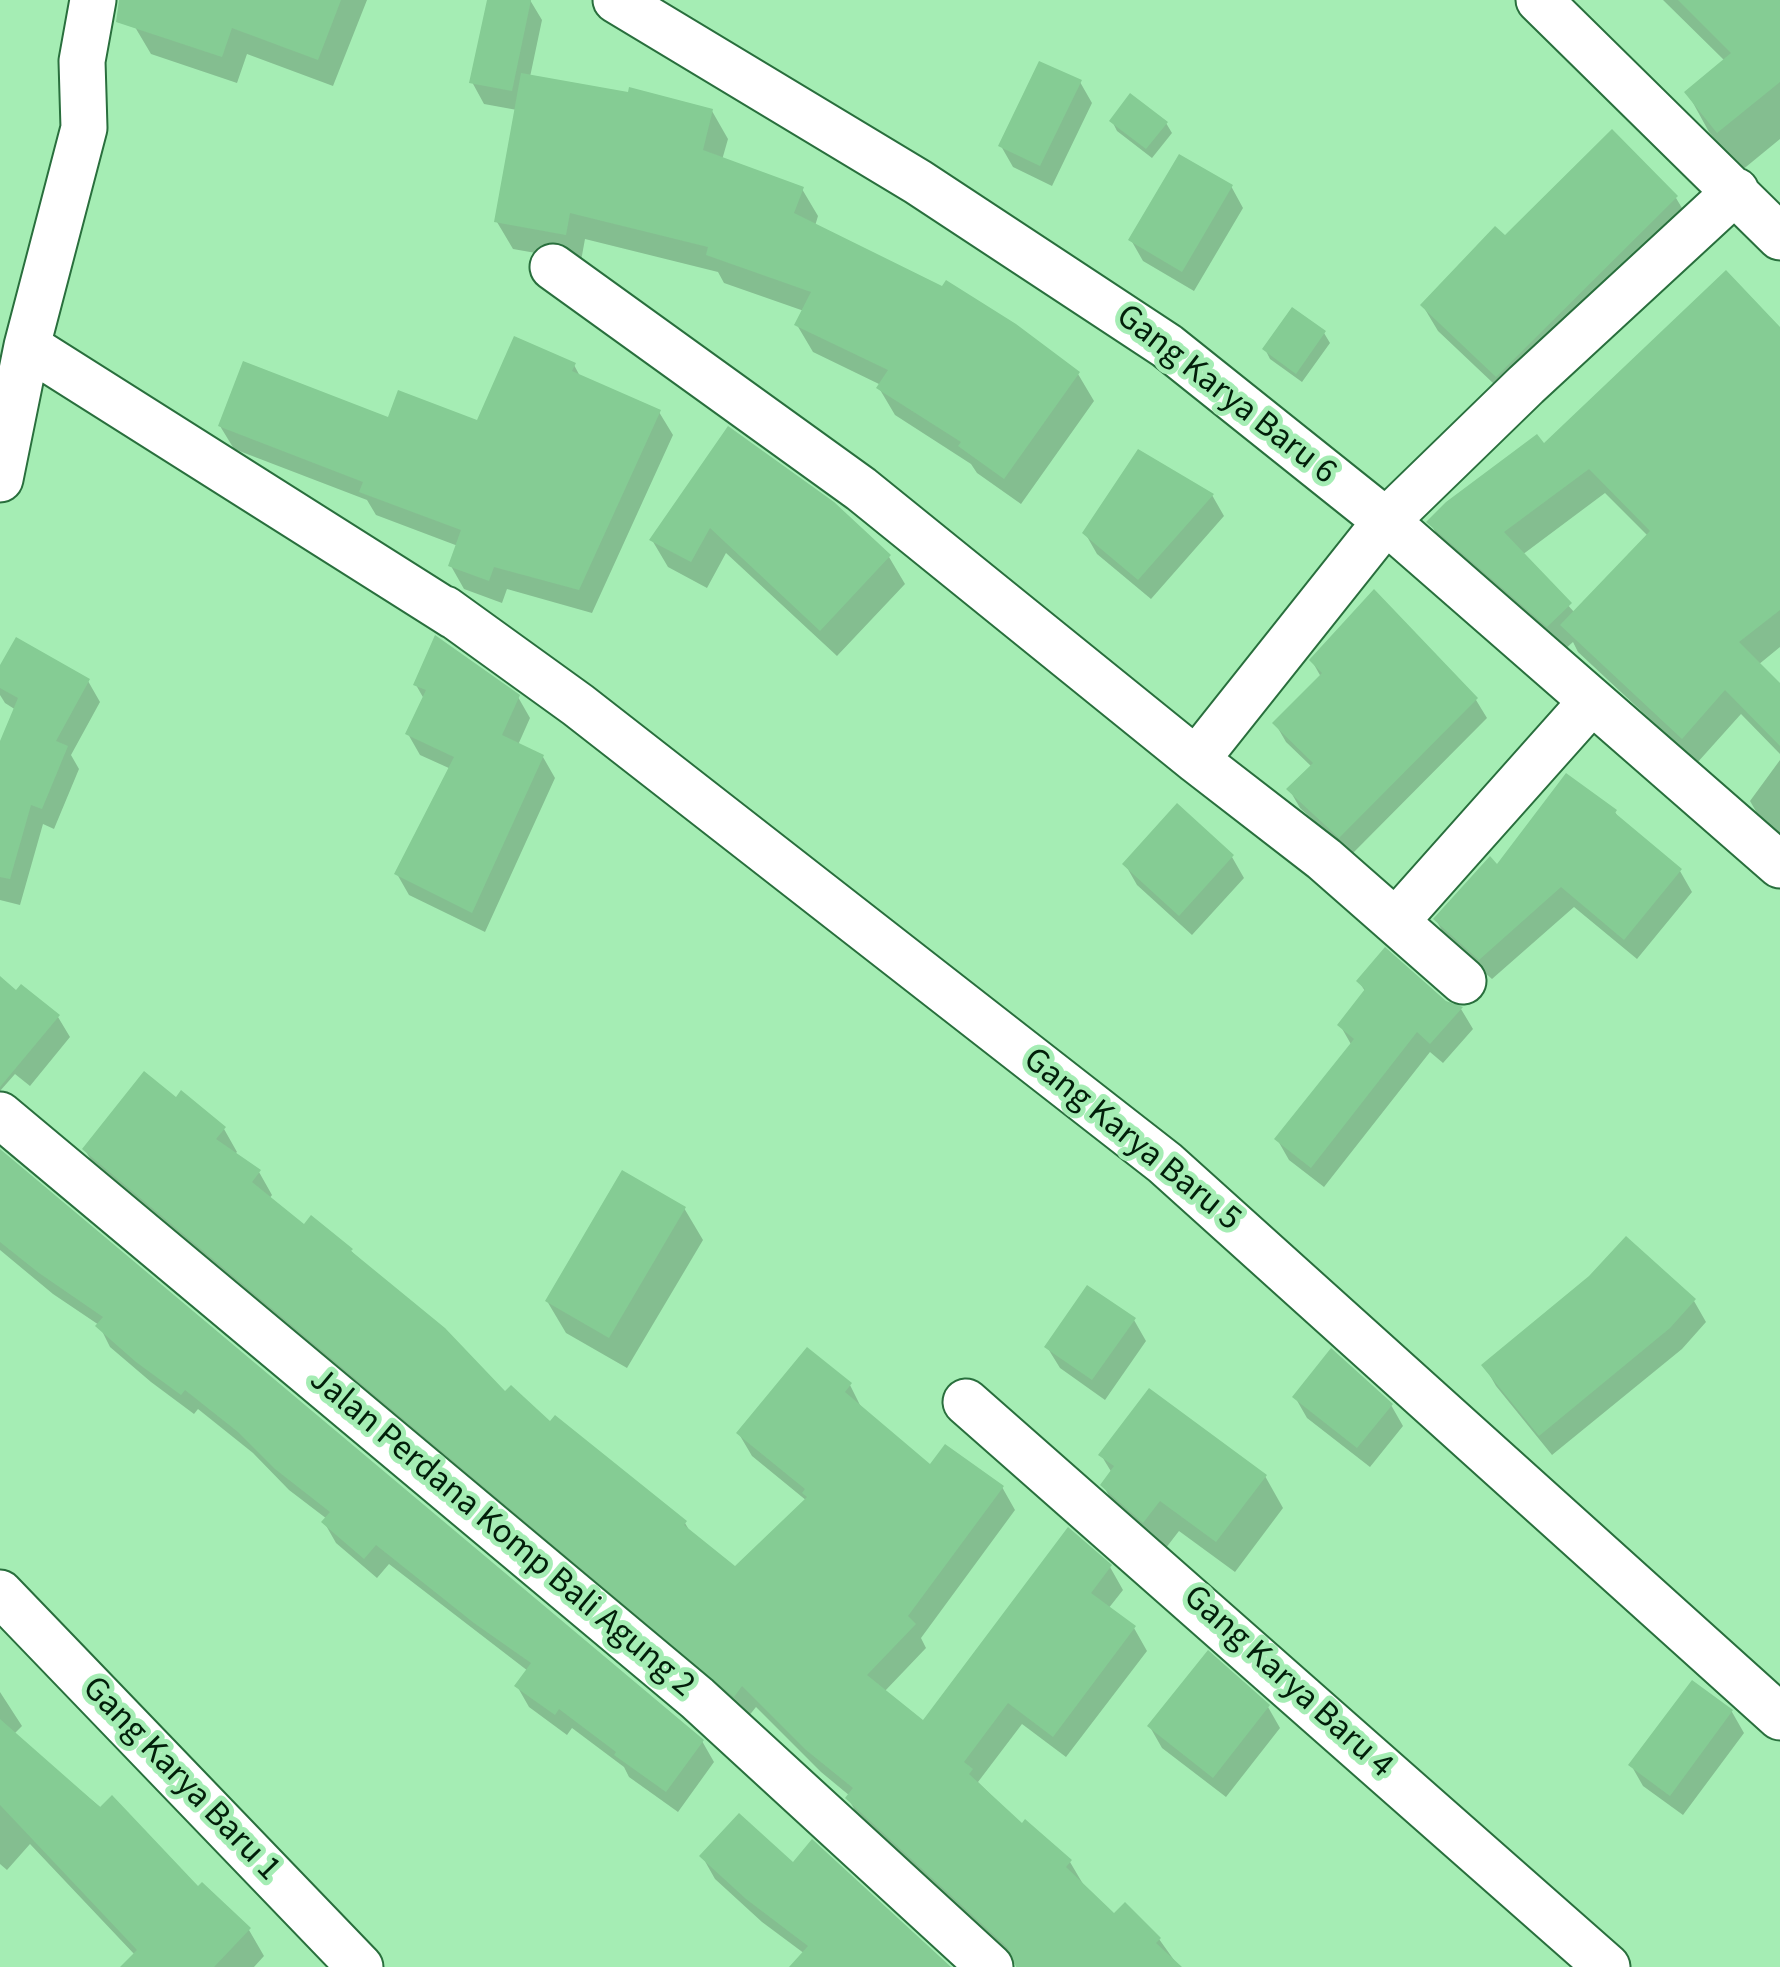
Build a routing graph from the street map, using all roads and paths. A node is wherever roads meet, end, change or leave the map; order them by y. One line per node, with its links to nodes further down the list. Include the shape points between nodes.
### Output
1 (93, 0): 7 (street, via 82,60 84,128)
2 (616, 0): 9 (street, Gang Karya Baru 6, via 1066,277 1167,346)
3 (1539, 0): 4 (street)
4 (1736, 192): 5 (street); 9 (street)
5 (1780, 237)
6 (553, 267): 11 (street, via 861,489)
7 (27, 346): 8 (street); 18 (street, Gang Karya Baru 5, via 450,612 1165,1163)
8 (0, 479)
9 (1386, 521): 10 (street, Gang Karya Baru 6); 11 (street)
10 (1592, 702): 12 (street, Gang Karya Baru 6); 13 (street)
11 (1196, 760): 13 (street)
12 (1780, 865)
13 (1396, 921): 14 (street)
14 (1463, 980)
15 (0, 1116): 20 (street, Jalan Perdana Komp Bali Agung 2, via 697,1698)
16 (966, 1402): 21 (street, Gang Karya Baru 4)
17 (0, 1592): 19 (street, Gang Karya Baru 1)
18 (1780, 1718)
19 (360, 1967)
20 (990, 1967)
21 (1607, 1967)

